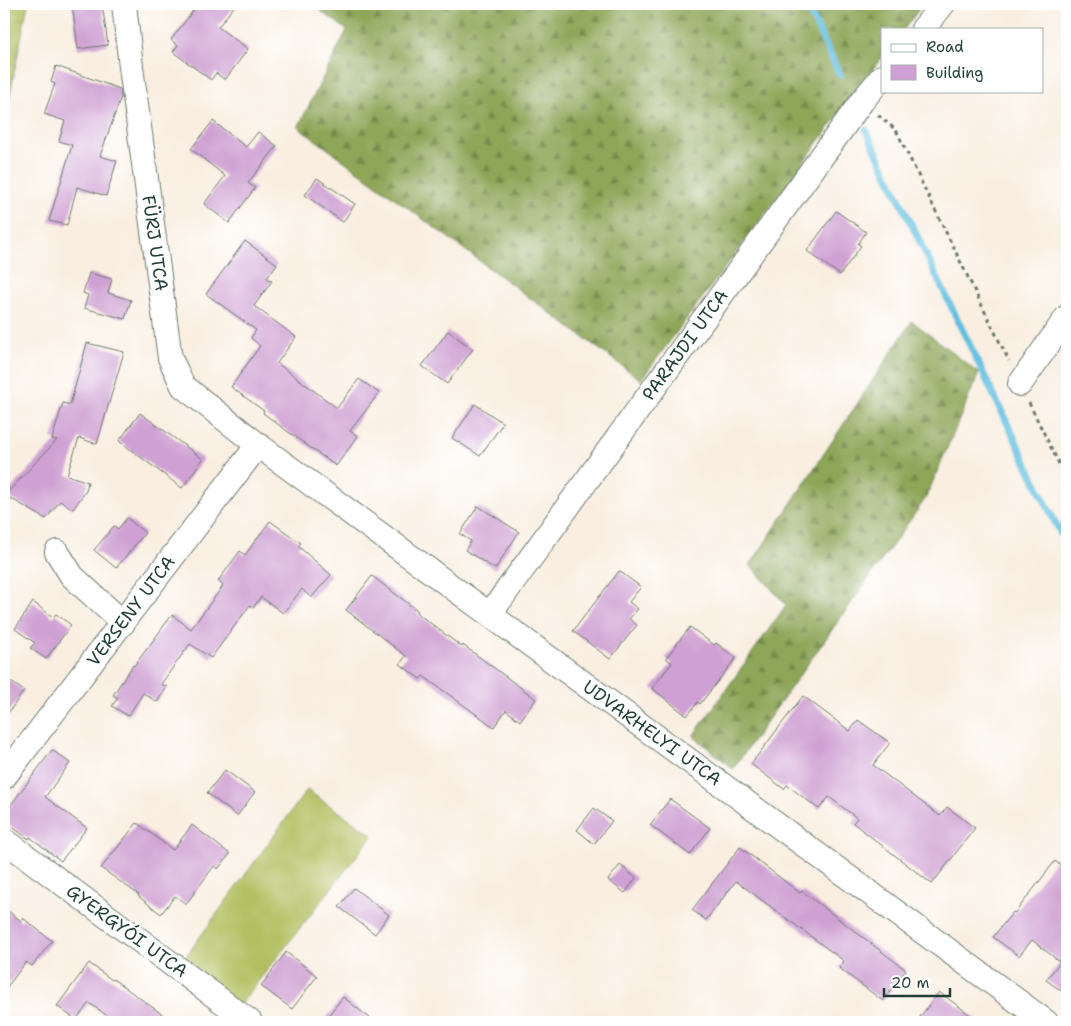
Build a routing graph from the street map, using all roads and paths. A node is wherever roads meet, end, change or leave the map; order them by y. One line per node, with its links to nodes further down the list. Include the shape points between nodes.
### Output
1 (124, 4): 8 (street, FÜRJ UTCA, via 170,358 183,386)
2 (943, 4): 3 (street)
3 (924, 28)
4 (881, 78): 5 (street, PARAJDI UTCA)
5 (862, 101): 7 (path, via 896,130); 11 (street, PARAJDI UTCA)
6 (1067, 316): 7 (street)
7 (1020, 384): 9 (path)
8 (258, 445): 11 (street, UDVARHELYI UTCA); 12 (street, VERSENY UTCA)
9 (1067, 480)
10 (58, 552): 12 (street, via 72,576)
11 (490, 614): 16 (street, UDVARHELYI UTCA)
12 (122, 623): 13 (street, VERSENY UTCA)
13 (4, 777)
14 (4, 840): 15 (street, GYERGYÓI UTCA)
15 (250, 1022)
16 (1046, 1022)

